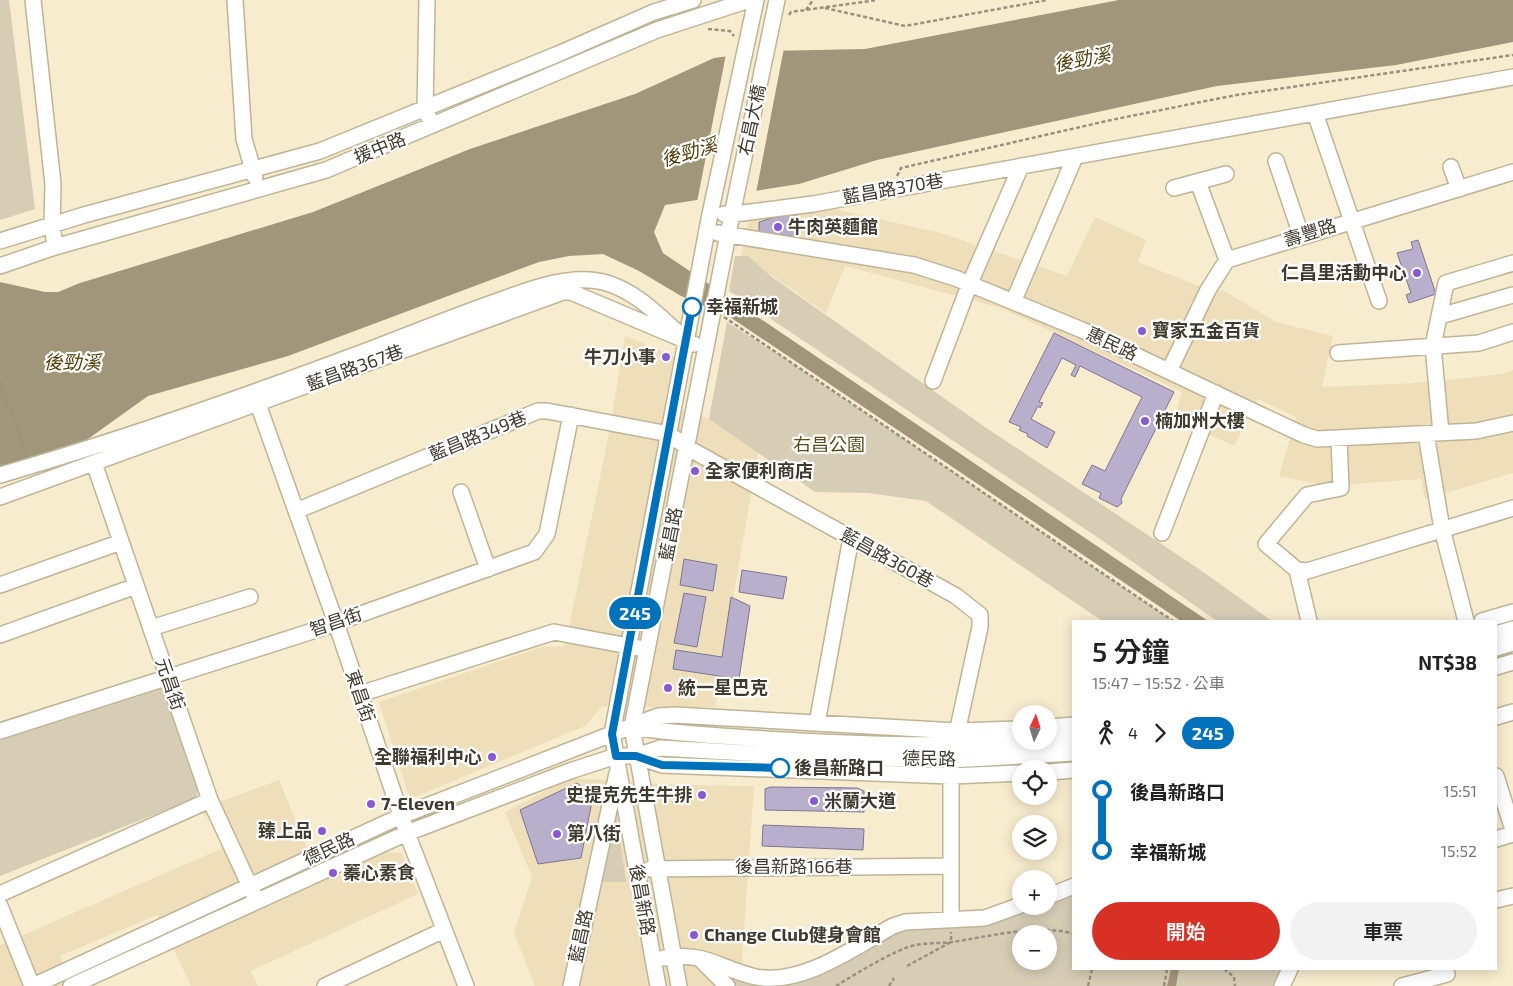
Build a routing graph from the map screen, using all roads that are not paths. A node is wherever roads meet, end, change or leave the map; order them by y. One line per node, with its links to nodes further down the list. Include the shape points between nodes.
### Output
1 (33, 0): 26 (street, via 53,184)
2 (235, 0): 16 (street, via 244,139)
3 (427, 0): 9 (street)
4 (693, 0): 9 (street, 援中路, via 654,12)
5 (749, 0): 11 (street, 援中路, via 657,30)
6 (756, 0): 23 (street, 右昌大橋)
7 (777, 0): 24 (street, 右昌大橋)
8 (1513, 77): 10 (street, 藍昌路370巷)
9 (425, 109): 11 (street); 16 (street, 援中路, via 320,151)
10 (1315, 113): 12 (street, 藍昌路370巷); 25 (street)
11 (432, 127): 21 (street, 援中路, via 326,170)
12 (1075, 157): 14 (street, 藍昌路370巷); 37 (street)
13 (1276, 161): 29 (street)
14 (1021, 166): 24 (street, 藍昌路370巷, via 813,204); 35 (street)
15 (1451, 167): 22 (street)
16 (252, 169): 21 (street); 26 (street, 援中路)
17 (1513, 172): 22 (street, 壽豐路)
18 (1226, 174): 19 (street)
19 (1198, 182): 20 (street); 32 (street)
20 (1174, 188)
21 (258, 189): 31 (street, 援中路)
22 (1459, 189): 25 (street, 壽豐路)
23 (711, 208): 24 (street, 藍昌路370巷); 27 (street)
24 (734, 208): 28 (street)
25 (1352, 220): 29 (street, 壽豐路); 38 (street)
26 (52, 224): 30 (street, 援中路); 31 (street)
27 (707, 232): 28 (street, 惠民路); 41 (street, 藍昌路)
28 (728, 234): 35 (street, 惠民路, via 914,265); 43 (street, 藍昌路)
29 (1301, 235): 32 (street, 壽豐路)
30 (0, 241)
31 (55, 248): 34 (street, 援中路)
32 (1227, 260): 45 (street, via 1208,290)
33 (1513, 263): 39 (street, via 1446,283)
34 (0, 266)
35 (970, 283): 37 (street, 惠民路); 46 (street)
36 (1513, 295): 39 (street)
37 (1014, 300): 45 (street, 惠民路)
38 (1379, 301)
39 (1440, 316): 42 (street)
40 (1513, 332): 42 (street, via 1478,343)
41 (686, 341): 43 (street, 藍昌路367巷); 48 (street, 藍昌路367巷, via 571,292 563,292); 51 (street, 藍昌路); 56 (street, via 651,307 616,287 591,280 557,282 89,449)
42 (1433, 346): 44 (street); 52 (street)
43 (707, 350): 54 (street, 藍昌路)
44 (1338, 352)
45 (1169, 371): 47 (street, 惠民路)
46 (933, 381)
47 (1216, 393): 53 (street, 惠民路, via 1304,435); 62 (street)
48 (258, 404): 55 (street, 藍昌路367巷); 60 (street, 東昌街)
49 (571, 415): 51 (street, 藍昌路349巷); 60 (street, 藍昌路349巷, via 538,411); 65 (street, 智昌街, via 547,534 534,552)
50 (1513, 423): 52 (street, 惠民路, via 1476,431)
51 (668, 434): 54 (street, 藍昌路360巷); 80 (street, 藍昌路)
52 (1433, 434): 53 (street, 惠民路); 61 (street)
53 (1339, 439): 66 (street, via 1341,488 1307,495 1266,544)
54 (688, 448): 63 (street, 藍昌路360巷); 82 (street, 藍昌路)
55 (94, 463): 58 (street, 藍昌路367巷); 64 (street, 元昌街)
56 (0, 475)
57 (461, 492): 65 (street)
58 (0, 497)
59 (1513, 508): 61 (street)
60 (296, 511): 74 (street, 東昌街)
61 (1442, 529): 66 (street, via 1308,571); 72 (street)
62 (1162, 533)
63 (851, 538): 89 (street); 95 (street, 藍昌路360巷, via 956,596 980,615)
64 (121, 542): 67 (street); 68 (street, 元昌街)
65 (488, 569): 74 (street, 智昌街)
66 (1297, 570): 71 (street)
67 (0, 585)
68 (136, 586): 75 (street, 元昌街); 78 (street)
69 (250, 597): 75 (street)
70 (1513, 612): 73 (street)
71 (1309, 620)
72 (1466, 620)
73 (1485, 620)
74 (336, 623): 85 (street, 智昌街); 86 (street, 東昌街)
75 (151, 628): 85 (street, 元昌街)
76 (1513, 629): 77 (street)
77 (1497, 634)
78 (0, 635)
79 (1513, 642): 81 (street)
80 (629, 646): 82 (street); 86 (street, via 554,632); 96 (street, 藍昌路)
81 (1497, 648)
82 (648, 650): 92 (street, 藍昌路)
83 (1513, 662): 84 (street)
84 (1497, 667)
85 (169, 678): 94 (street, 智昌街); 109 (street, 元昌街)
86 (360, 694): 110 (street, 東昌街)
87 (1513, 712): 88 (street)
88 (1497, 717)
89 (817, 723): 92 (street, 德民路, via 674,715 658,716); 95 (street, 德民路)
90 (1072, 725): 91 (street)
91 (1058, 726)
92 (632, 727): 96 (street, 德民路); 100 (street, 德民路, via 660,732); 102 (street, 藍昌路)
93 (1012, 729): 95 (street, 德民路)
94 (0, 731)
95 (957, 731): 100 (street)
96 (612, 734): 103 (street, 藍昌路); 110 (street, 德民路)
97 (1072, 739): 98 (street, 德民路)
98 (1058, 740)
99 (1012, 746): 100 (street, 德民路)
100 (952, 753): 101 (street, 德民路); 102 (street, 德民路, via 660,748); 107 (street)
101 (1072, 754)
102 (636, 756): 103 (street, 德民路); 107 (street, 德民路, via 662,765); 115 (street, 後昌新路)
103 (617, 763): 112 (street, 德民路, via 585,765); 116 (street, 後昌新路); 138 (street, 藍昌路)
104 (1072, 770): 105 (street)
105 (1057, 771)
106 (1012, 773): 107 (street, 德民路)
107 (951, 776): 114 (street)
108 (1497, 779): 111 (street)
109 (210, 800): 117 (street, 元昌街); 120 (street)
110 (401, 816): 112 (street, 東昌街); 117 (street, 德民路)
111 (1513, 832): 113 (street)
112 (407, 833): 123 (street, 德民路); 127 (street, 東昌街)
113 (1497, 839)
114 (950, 866): 115 (street, 後昌新路166巷); 126 (street)
115 (657, 868): 116 (street, 後昌新路166巷); 128 (street, 後昌新路)
116 (637, 872): 130 (street, 後昌新路)
117 (250, 886): 123 (street, 元昌街); 131 (street, 德民路)
118 (1072, 887): 119 (street)
119 (1057, 893)
120 (0, 894)
121 (1513, 896): 122 (street)
122 (1497, 900)
123 (257, 901): 134 (street, 德民路)
124 (0, 906): 135 (street)
125 (1012, 908): 126 (street, via 985,918)
126 (951, 920): 129 (street, via 905,922 893,926 804,974 756,977)
127 (444, 930): 136 (street); 137 (street, 東昌街)
128 (674, 956): 129 (street); 130 (street); 140 (street, 後昌新路)
129 (697, 956): 141 (street)
130 (653, 959): 139 (street, 後昌新路)
131 (76, 966): 134 (street); 135 (street, 德民路)
132 (1290, 970): 142 (street)
133 (1447, 976): 143 (street)
134 (80, 984)
135 (33, 986)
136 (325, 986)
137 (466, 986)
138 (571, 986)
139 (658, 986)
140 (680, 986)
141 (727, 986)
142 (1282, 986)
143 (1402, 986)

